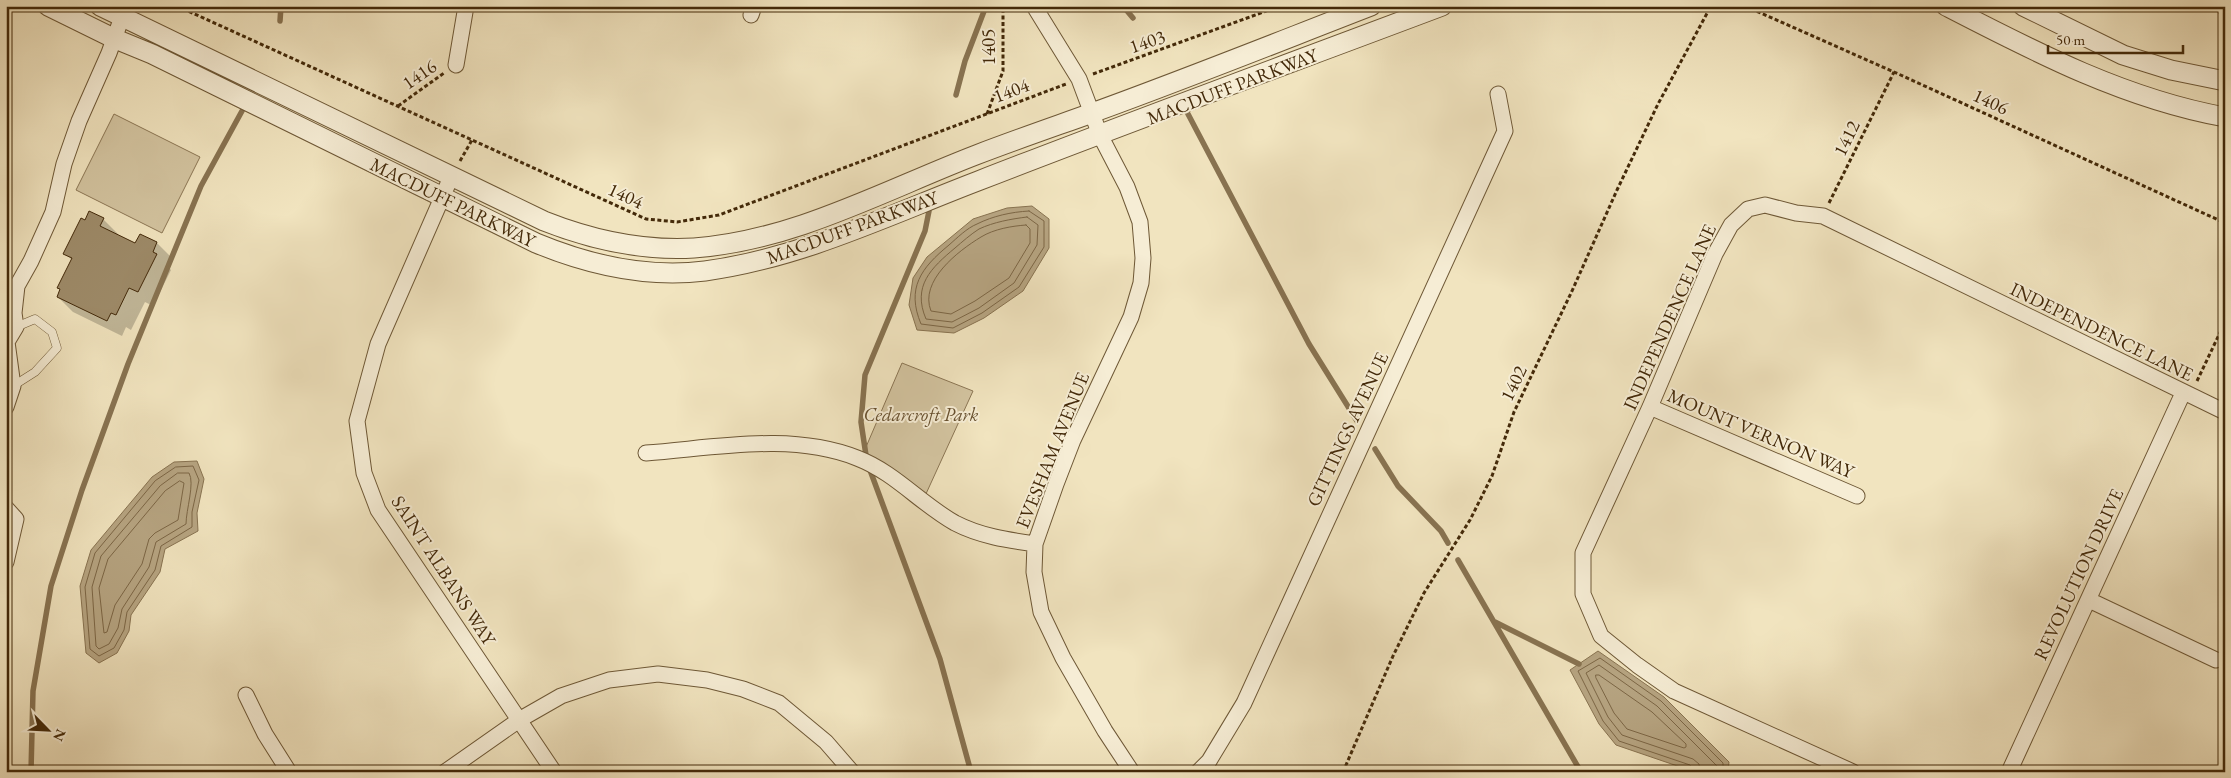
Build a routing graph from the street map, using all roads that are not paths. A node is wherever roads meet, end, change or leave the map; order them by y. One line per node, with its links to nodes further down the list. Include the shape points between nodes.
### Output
1 (48, 6): 10 (street, MACDUFF PARKWAY)
2 (100, 6): 9 (street, MACDUFF PARKWAY)
3 (466, 6): 11 (street)
4 (1034, 6): 14 (street, EVESHAM AVENUE, via 1078,79)
5 (1371, 6): 14 (street, MACDUFF PARKWAY)
6 (1442, 6): 16 (street, MACDUFF PARKWAY)
7 (1946, 6): 15 (street, via 2121,89 2164,104)
8 (2023, 6): 12 (street, via 2123,55 2171,70)
9 (122, 18): 10 (street); 17 (street, MACDUFF PARKWAY)
10 (113, 38): 18 (street, MACDUFF PARKWAY, via 152,54); 19 (street, via 64,164 52,212 17,286)
11 (456, 65)
12 (2225, 81)
13 (1498, 94): 39 (street, GITTINGS AVENUE, via 1505,131 1244,703 1209,761)
14 (1091, 113): 16 (street, EVESHAM AVENUE); 17 (street, MACDUFF PARKWAY, via 1042,129 794,228 695,248 643,248 571,232)
15 (2225, 116)
16 (1100, 135): 18 (street, MACDUFF PARKWAY, via 799,251 703,271 668,273 617,268 564,254); 28 (street, EVESHAM AVENUE, via 1127,187 1140,222 1141,283 1131,317 1073,440)
17 (452, 177): 18 (street, SAINT ALBANS WAY)
18 (442, 197): 33 (street, SAINT ALBANS WAY, via 378,344 357,421 364,473 378,510)
19 (16, 327): 20 (street, via 7,342); 20 (lane, via 36,320 52,332 57,348 36,372)
20 (13, 386): 22 (street)
21 (2186, 394): 23 (street, INDEPENDENCE LANE, via 1823,216 1765,205 1748,210 1731,225 1715,254); 24 (street, INDEPENDENCE LANE); 30 (street, REVOLUTION DRIVE)
22 (6, 407)
23 (1650, 407): 26 (street, MOUNT VERNON WAY); 40 (street, INDEPENDENCE LANE, via 1584,553 1583,594 1601,636 1674,691)
24 (2225, 412)
25 (646, 453): 28 (street, via 728,446 808,446 858,458 954,522 979,534)
26 (1857, 496)
27 (6, 508): 29 (street, via 16,519)
28 (1035, 544): 38 (street, EVESHAM AVENUE, via 1034,572 1042,612 1063,658)
29 (6, 562)
30 (2089, 600): 31 (street); 41 (street, REVOLUTION DRIVE)
31 (2216, 660)
32 (246, 695): 34 (street)
33 (520, 720): 35 (street); 36 (street, SAINT ALBANS WAY); 37 (street, via 561,696 609,680 658,674 707,680 779,703 826,742)
34 (289, 772)
35 (446, 772)
36 (554, 772)
37 (852, 772)
38 (1132, 772)
39 (1198, 772)
40 (1853, 772)
41 (2009, 772)

